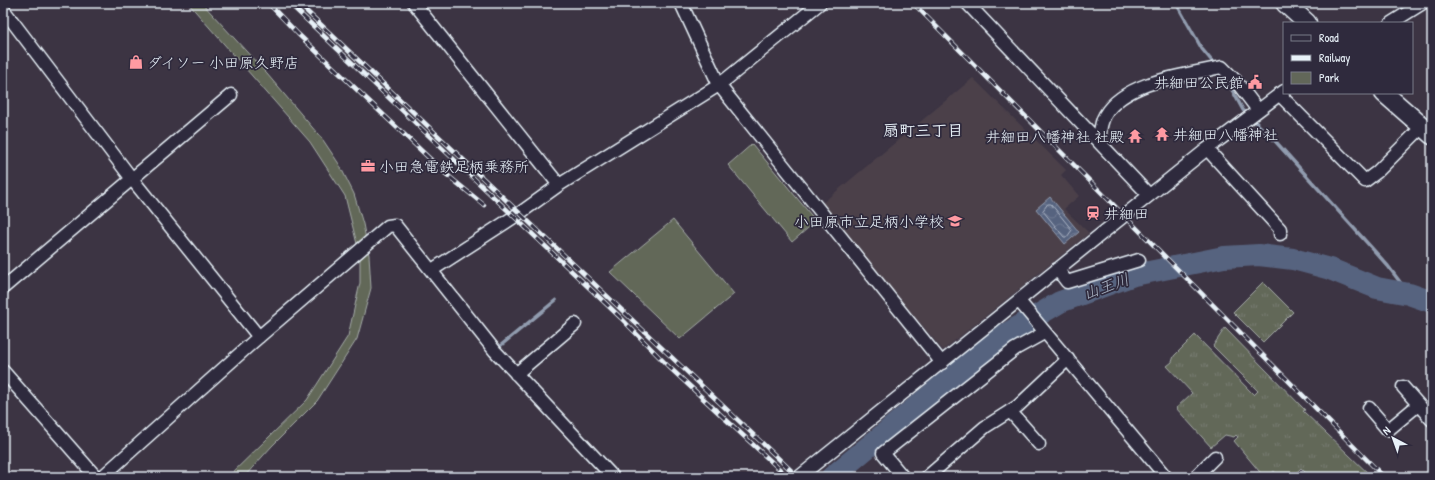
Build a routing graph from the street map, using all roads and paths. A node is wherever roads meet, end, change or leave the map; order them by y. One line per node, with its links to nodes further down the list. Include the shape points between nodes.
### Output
1 (414, 3): 19 (street)
2 (681, 3): 10 (street)
3 (820, 3): 10 (street)
4 (967, 3): 16 (street)
5 (1286, 3): 8 (highway)
6 (1423, 3): 9 (street)
7 (3, 9): 18 (street)
8 (1306, 22)
9 (1392, 22)
10 (718, 85): 19 (street); 31 (street)
11 (1282, 93): 14 (street); 15 (street, via 1365,181)
12 (1385, 94): 15 (highway)
13 (231, 95): 18 (street)
14 (1255, 112): 16 (street, via 1236,81 1222,67 1151,82 1126,96 1104,116); 17 (street)
15 (1427, 131)
16 (1099, 142): 20 (street)
17 (1207, 150): 20 (street); 21 (street, via 1280,229)
18 (132, 179): 25 (street); 29 (street)
19 (559, 185): 24 (street)
20 (1150, 196): 23 (street)
21 (1280, 234)
22 (1139, 260): 23 (street, via 1066,282)
23 (1057, 269): 26 (street)
24 (432, 270): 29 (street, via 395,225 388,226); 33 (street, via 466,317)
25 (3, 288)
26 (1019, 301): 28 (street); 31 (street)
27 (575, 324): 33 (street)
28 (1044, 333): 30 (street); 45 (street, via 1015,349 883,454)
29 (259, 337): 42 (street)
30 (1068, 358): 37 (street); 47 (street)
31 (942, 364): 44 (street)
32 (3, 371): 41 (street)
33 (516, 374): 43 (street)
34 (1403, 387): 35 (street)
35 (1418, 404): 36 (street, via 1388,430); 38 (street)
36 (1369, 408)
37 (1010, 411): 39 (street); 46 (street, via 985,426)
38 (1432, 420)
39 (1039, 444)
40 (1215, 457): 48 (street)
41 (96, 477)
42 (102, 477)
43 (613, 477)
44 (799, 477)
45 (903, 477)
46 (927, 477)
47 (1166, 477)
48 (1195, 477)

